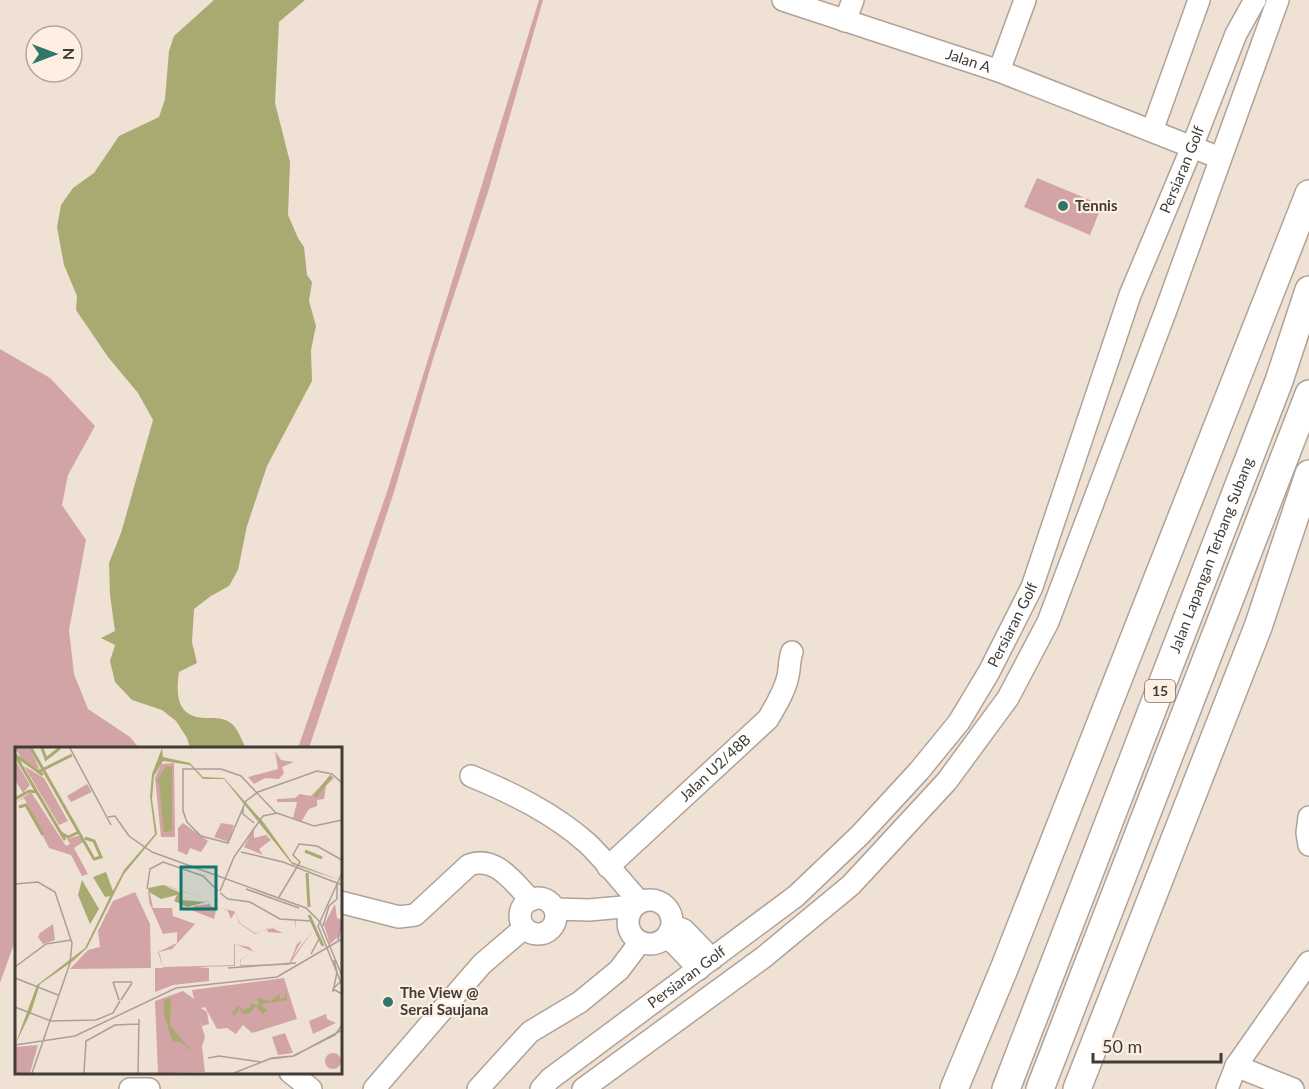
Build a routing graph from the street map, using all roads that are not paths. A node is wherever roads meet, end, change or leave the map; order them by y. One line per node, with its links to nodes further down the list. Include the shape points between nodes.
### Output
1 (783, 0): 7 (street, Jalan A)
2 (853, 0): 7 (street)
3 (1025, 0): 8 (street)
4 (1199, 0): 9 (street)
5 (1255, 0): 10 (street, Persiaran Golf, via 1236,34)
6 (1278, 0): 11 (street, Persiaran Golf)
7 (845, 21): 8 (street, Jalan A)
8 (999, 71): 9 (street, Jalan A)
9 (1152, 131): 10 (street, Jalan A)
10 (1192, 147): 11 (street, Jalan A); 17 (street, Persiaran Golf, via 1130,295 1032,587 959,722)
11 (1220, 158): 19 (street, Persiaran Golf, via 1048,622 1008,698)
12 (1309, 194): 41 (main road)
13 (1309, 290): 42 (main road, Jalan Lapangan Terbang Subang / 15, via 1279,381)
14 (1309, 394): 43 (main road, 15)
15 (1309, 474): 44 (main road, via 1258,627)
16 (792, 652): 22 (street, Jalan U2/48B, via 783,692 768,719)
17 (919, 771): 19 (street, via 932,772); 31 (street, Persiaran Golf, via 796,896)
18 (471, 776): 22 (street, via 513,793 547,813 587,843)
19 (947, 781): 40 (street, Persiaran Golf, via 851,885 795,933)
20 (1309, 818): 21 (street)
21 (1309, 845)
22 (608, 867): 25 (street)
23 (531, 900): 24 (street, via 499,868 476,863 469,865 415,915 399,917); 26 (street, via 547,901); 27 (street, via 520,912)
24 (342, 903)
25 (634, 909): 26 (street); 28 (street, via 646,900 660,902 670,912); 29 (street, via 630,933)
26 (555, 915): 27 (street, via 554,926 545,933 534,934)
27 (524, 928): 37 (street, via 482,964)
28 (669, 931): 29 (street, via 653,944); 31 (street, via 684,930)
29 (640, 942): 38 (street, via 619,970 580,1002 530,1032)
30 (1309, 962): 32 (street)
31 (706, 964): 39 (street, Persiaran Golf)
32 (1236, 1066): 45 (street); 46 (street)
33 (292, 1074): 36 (street)
34 (130, 1089): 35 (street)
35 (149, 1089)
36 (311, 1089)
37 (374, 1089)
38 (478, 1089)
39 (541, 1089)
40 (582, 1089)
41 (954, 1089)
42 (1006, 1089)
43 (1041, 1089)
44 (1077, 1089)
45 (1227, 1089)
46 (1293, 1089)

